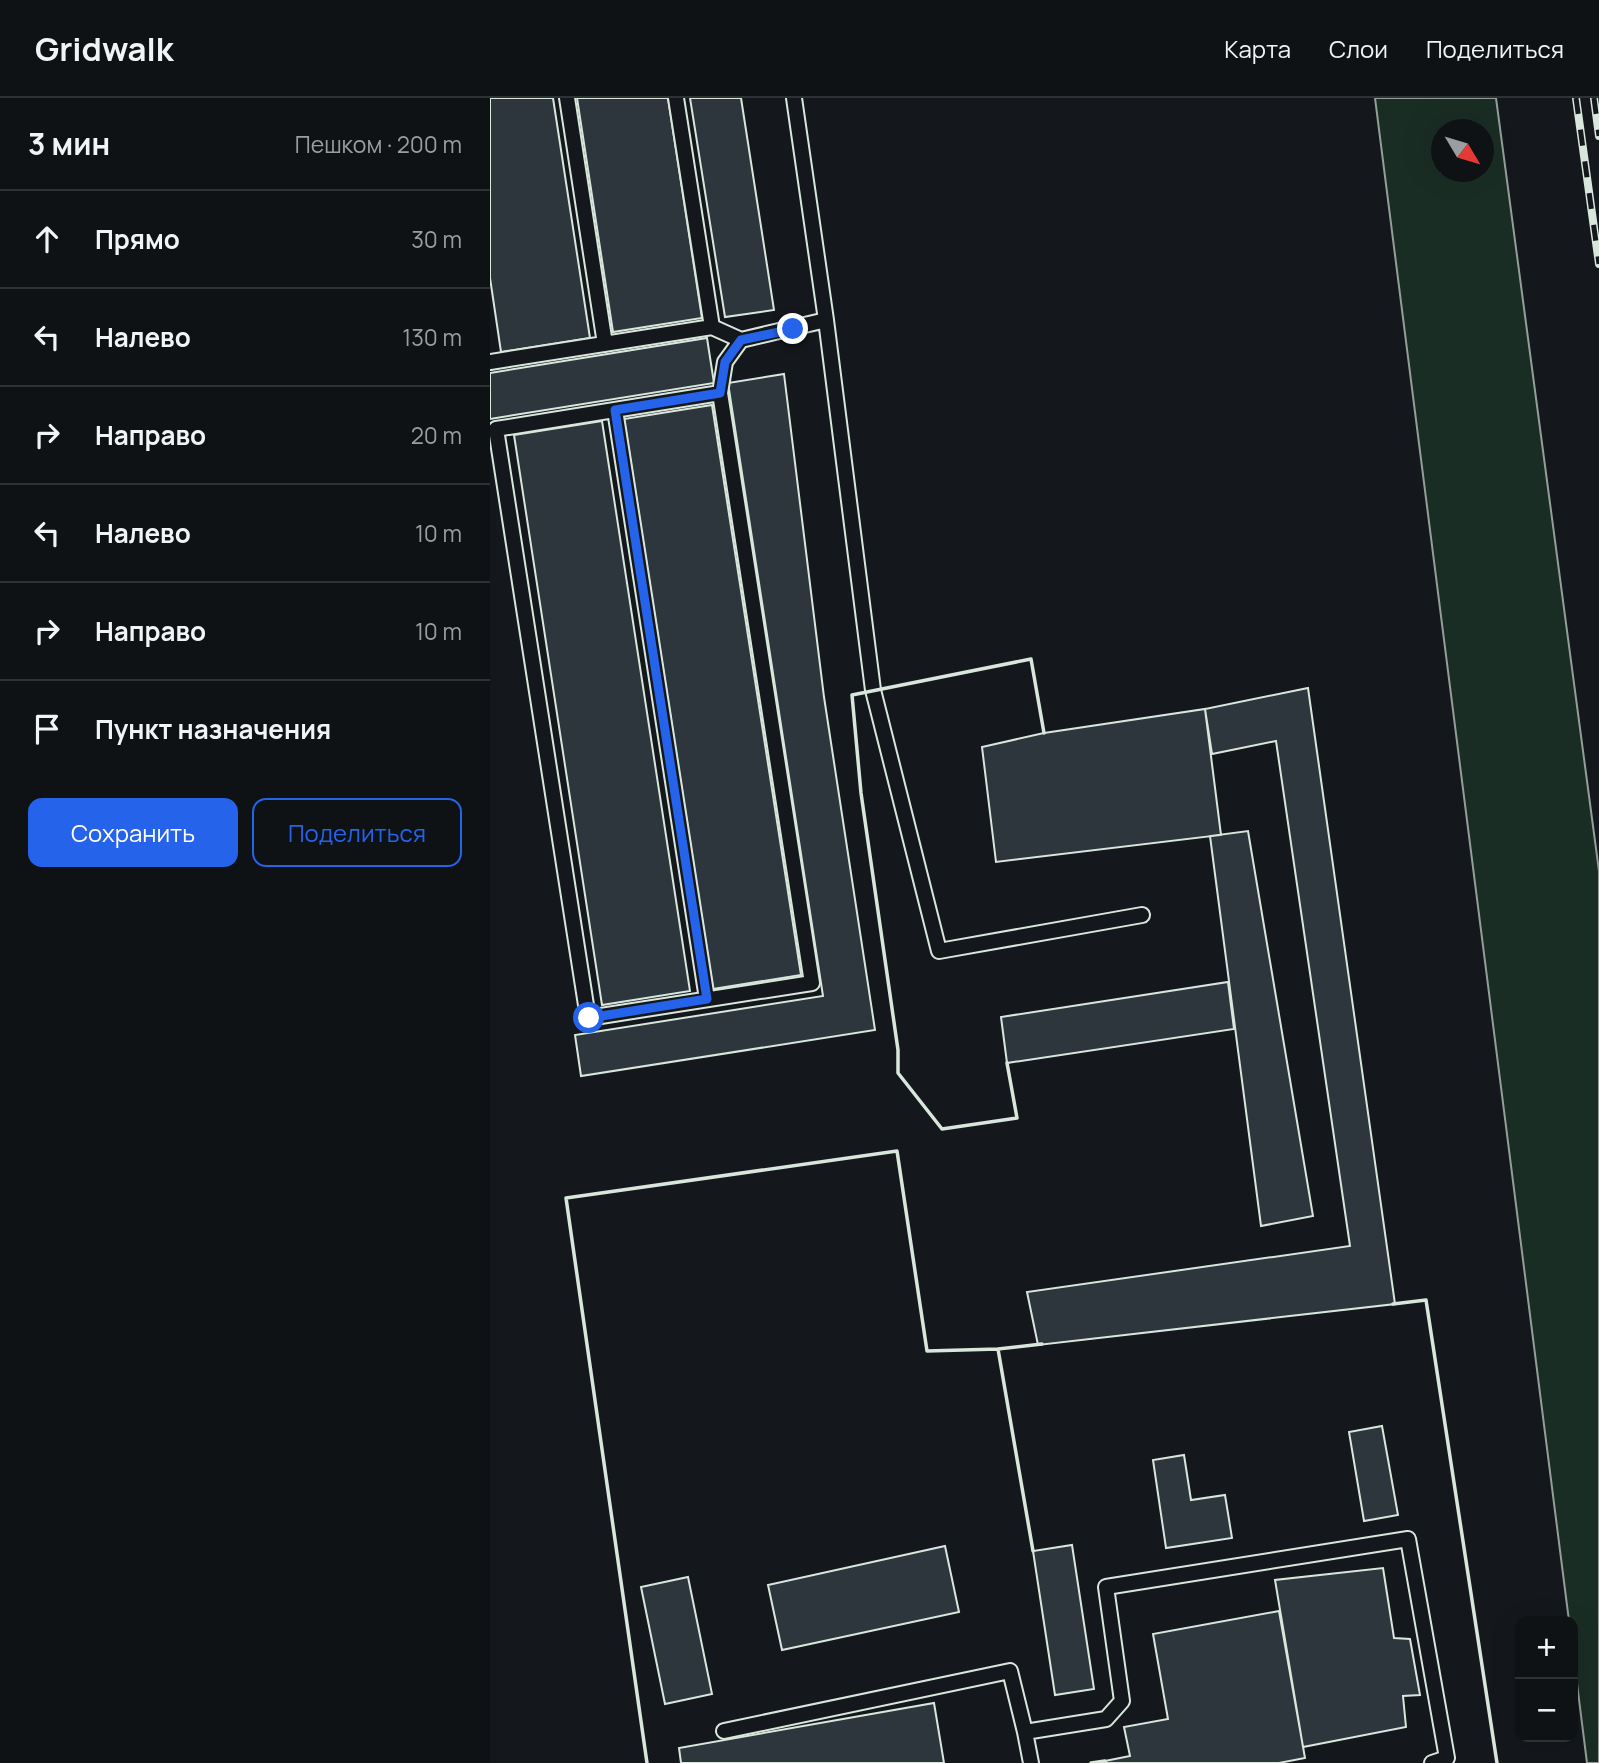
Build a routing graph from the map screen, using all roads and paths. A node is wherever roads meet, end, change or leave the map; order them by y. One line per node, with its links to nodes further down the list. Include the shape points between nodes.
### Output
1 (567, 98): 7 (lane)
2 (676, 98): 5 (lane)
3 (794, 98): 4 (lane)
4 (826, 320): 6 (lane); 11 (lane, via 873,690 939,951)
5 (712, 327): 6 (lane); 7 (lane)
6 (741, 340): 9 (lane, via 725,362)
7 (605, 344): 8 (lane)
8 (490, 362)
9 (720, 393): 10 (lane); 12 (lane, via 812,983)
10 (615, 410): 12 (lane); 12 (lane, via 496,429 589,1018)
11 (1142, 915)
12 (707, 999)
13 (724, 1731): 14 (lane, via 1010,1671)
14 (1025, 1732): 15 (lane); 16 (lane, via 1106,1719 1122,1701 1106,1587 1408,1539 1447,1758)
15 (1031, 1763)
16 (1432, 1763)

